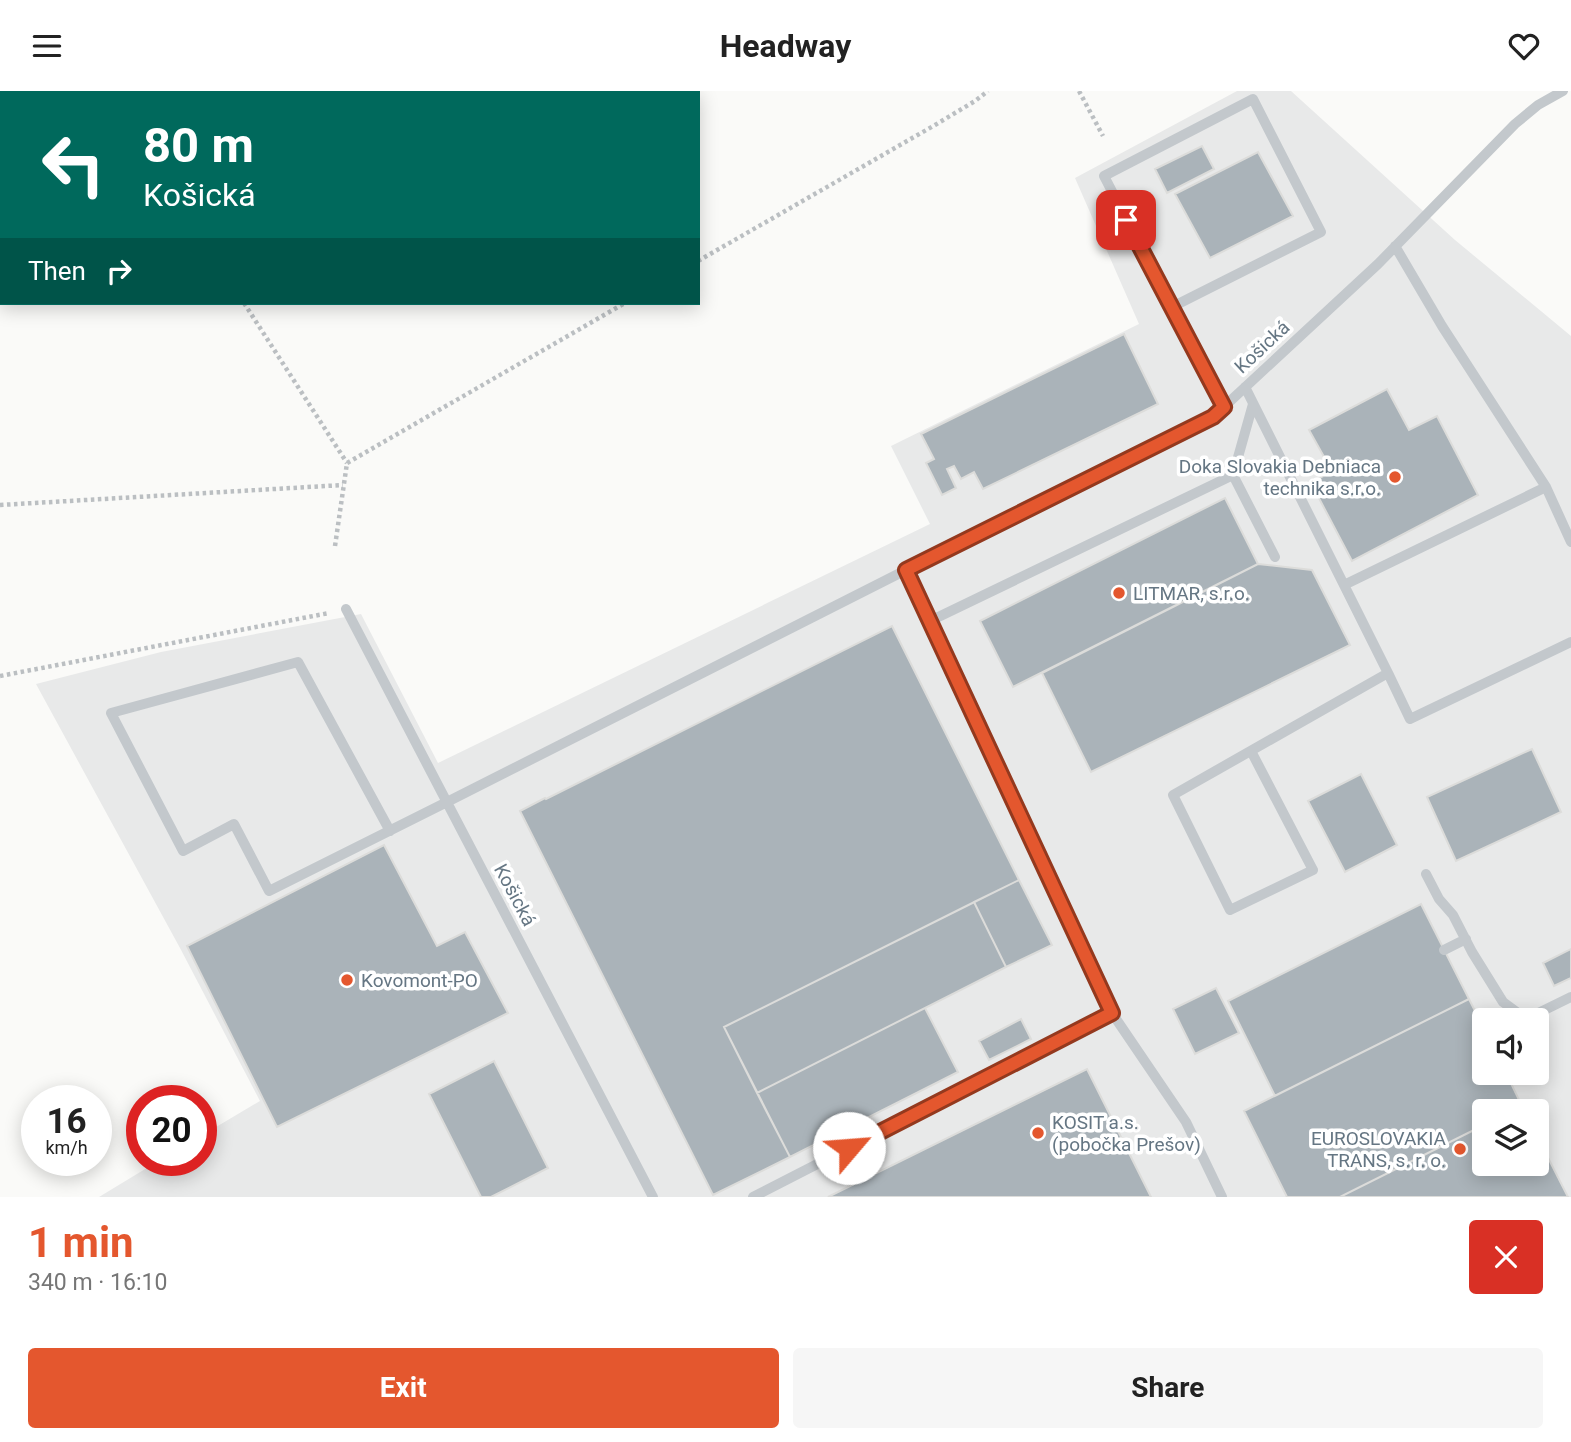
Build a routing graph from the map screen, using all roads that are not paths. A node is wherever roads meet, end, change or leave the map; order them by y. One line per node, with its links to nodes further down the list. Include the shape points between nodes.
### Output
1 (1560, 93): 2 (lane); 3 (lane, Košická, via 1516,124)
2 (1571, 94)
3 (1395, 246): 5 (lane, Košická); 9 (lane)
4 (1172, 307): 4 (lane, via 1321,232 1253,99 1104,176); 7 (lane)
5 (1245, 387): 6 (lane); 7 (lane, Košická)
6 (1253, 404): 8 (lane); 13 (lane)
7 (1224, 407): 12 (lane, Košická, via 1213,417)
8 (1233, 475): 11 (lane); 15 (lane)
9 (1546, 487): 10 (lane); 13 (lane)
10 (1571, 542)
11 (1275, 557)
12 (906, 570): 15 (lane); 19 (lane, Košická)
13 (1344, 585): 17 (lane)
14 (346, 609): 19 (lane, Košická)
15 (930, 621): 25 (lane)
16 (1571, 642): 17 (lane, via 1410,719)
17 (1388, 673): 18 (lane)
18 (1251, 751): 18 (lane, via 1172,795 1230,910 1313,870)
19 (447, 802): 20 (lane, Košická); 26 (lane, Košická)
20 (390, 831): 20 (lane, Košická, via 269,891 234,824 183,851 111,713 298,661)
21 (1426, 874): 22 (lane)
22 (1466, 939): 23 (lane); 24 (lane, via 1503,1002 1526,1019)
23 (1444, 950)
24 (1571, 997)
25 (1112, 1013): 27 (lane); 28 (lane, via 1186,1122)
26 (653, 1197)
27 (753, 1197)
28 (1222, 1197)

